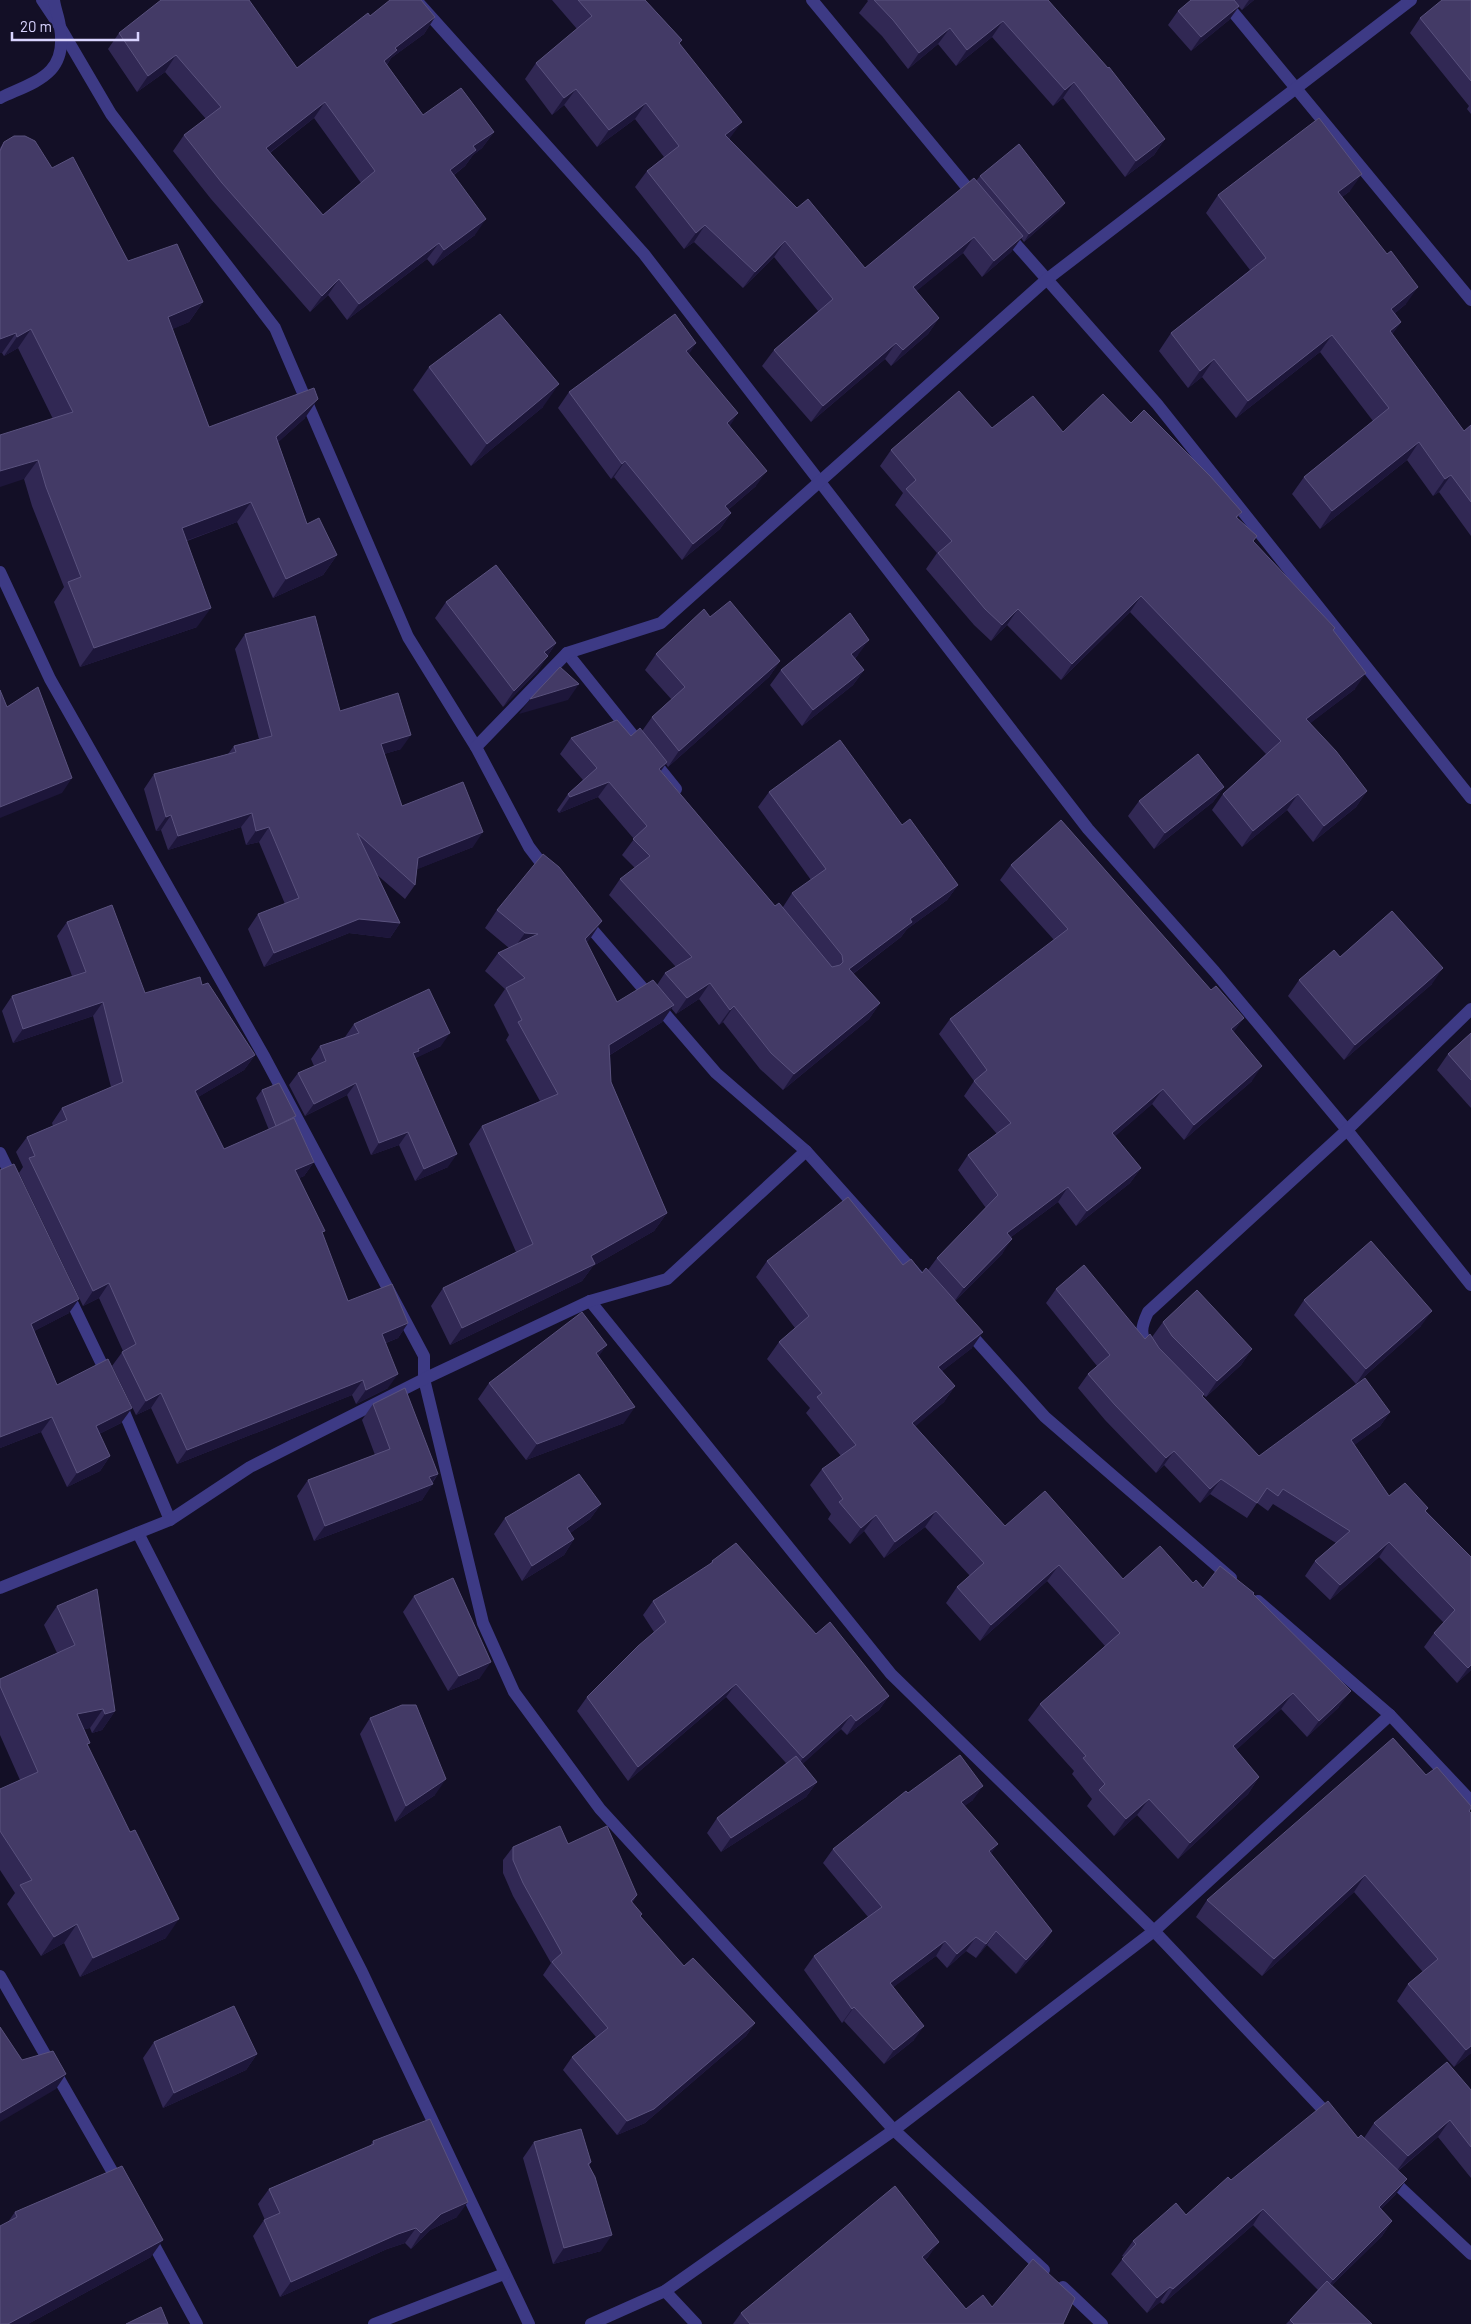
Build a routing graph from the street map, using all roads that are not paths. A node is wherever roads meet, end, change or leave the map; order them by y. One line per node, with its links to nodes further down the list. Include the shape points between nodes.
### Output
1 (42, 0): 7 (street)
2 (54, 0): 7 (street)
3 (416, 0): 14 (street, via 644,254)
4 (812, 0): 10 (street)
5 (1223, 0): 8 (street)
6 (1411, 0): 8 (street)
7 (60, 26): 9 (street, via 61,52 47,76); 17 (street, via 111,114 275,328 408,637)
8 (1296, 87): 12 (street); 13 (street)
9 (0, 98)
10 (984, 208)
11 (996, 222): 12 (street)
12 (1046, 280): 14 (street); 18 (street, via 1157,404)
13 (1471, 300)
14 (819, 483): 16 (street, via 661,623); 23 (street, via 1088,829 1215,972)
15 (0, 572): 33 (street, via 50,679 265,1058 424,1356)
16 (567, 653): 17 (street); 19 (street)
17 (476, 747): 20 (street, via 529,847)
18 (1471, 798)
19 (683, 799)
20 (553, 879)
21 (576, 910): 24 (street, via 716,1073)
22 (1471, 1009): 23 (street)
23 (1347, 1130): 29 (street); 32 (street, via 1148,1312 1140,1329)
24 (806, 1151): 28 (street); 30 (street, via 667,1279)
25 (0, 1153): 26 (street)
26 (20, 1195)
27 (61, 1280): 34 (street, via 126,1413)
28 (926, 1284)
29 (1471, 1285)
30 (590, 1301): 33 (street); 39 (street, via 891,1674)
31 (959, 1321): 37 (street, via 1045,1417)
32 (1155, 1357)
33 (424, 1379): 34 (street, via 250,1467); 42 (street, via 483,1623 514,1692 600,1810)
34 (170, 1520): 35 (street)
35 (138, 1534): 36 (street); 47 (street, via 362,1972)
36 (0, 1588)
37 (1390, 1715): 38 (street); 39 (street)
38 (1471, 1801)
39 (1154, 1931): 41 (street); 42 (street)
40 (0, 1976): 44 (street)
41 (1339, 2127)
42 (894, 2130): 48 (street); 54 (street)
43 (1381, 2169): 46 (street)
44 (124, 2192)
45 (144, 2226): 49 (street)
46 (1471, 2254)
47 (504, 2274): 50 (street); 51 (street)
48 (665, 2291): 52 (street); 53 (street)
49 (197, 2324)
50 (374, 2324)
51 (529, 2324)
52 (591, 2324)
53 (696, 2324)
54 (1102, 2324)

